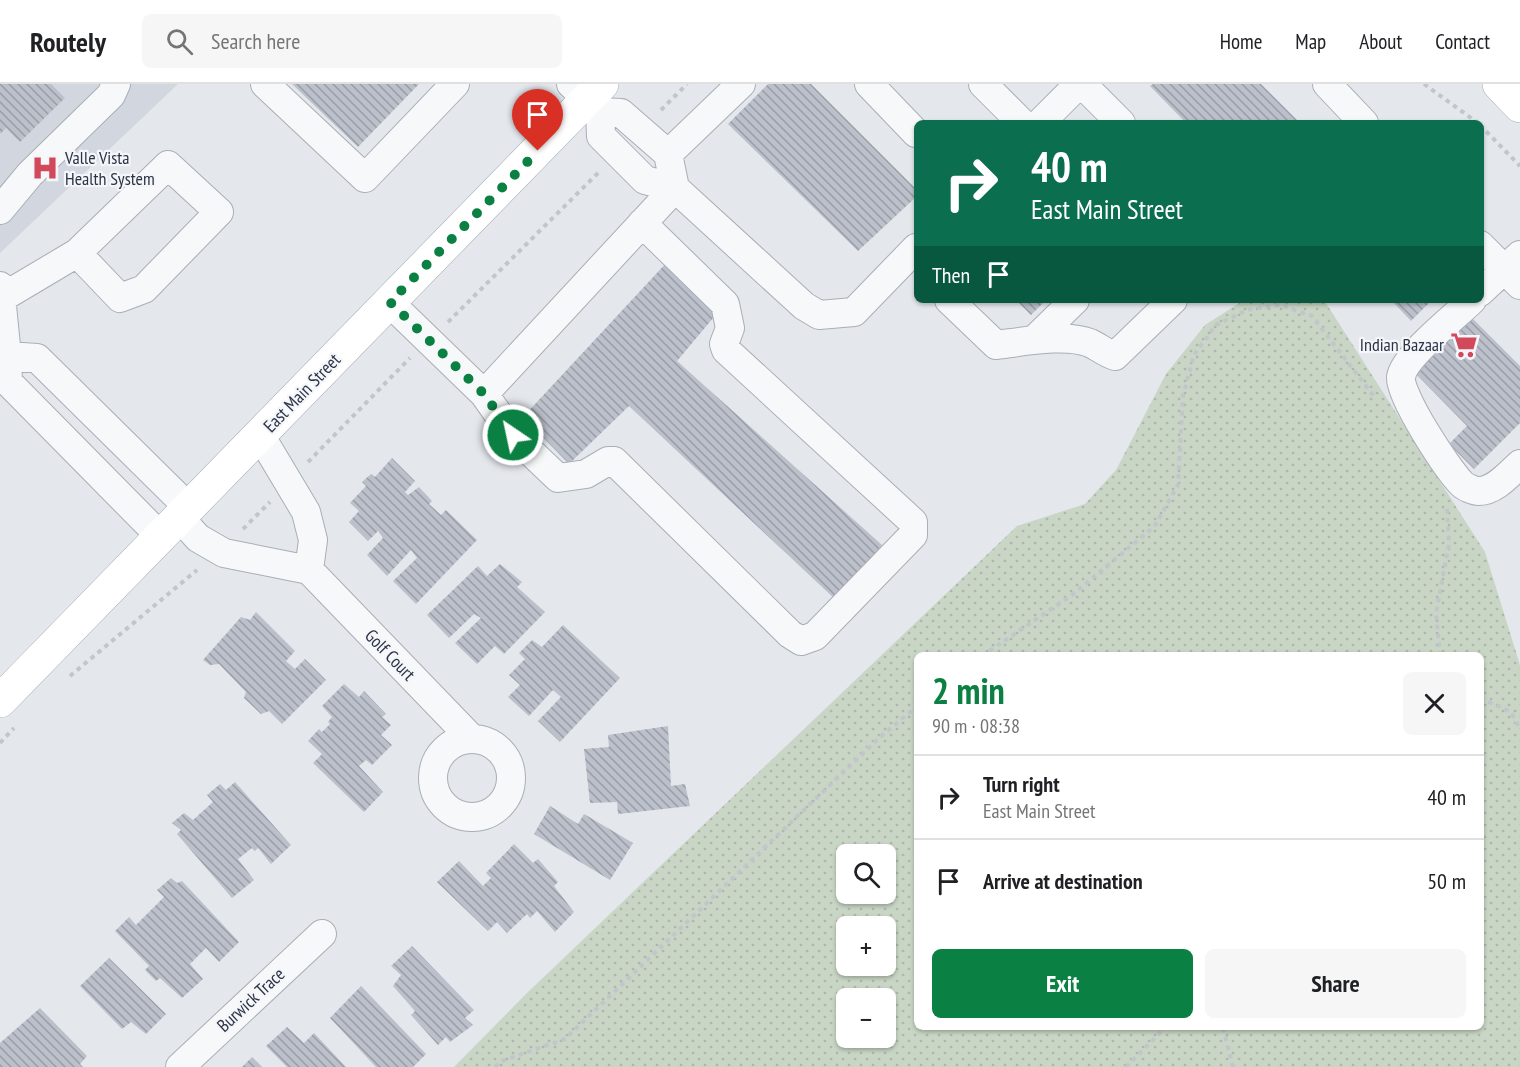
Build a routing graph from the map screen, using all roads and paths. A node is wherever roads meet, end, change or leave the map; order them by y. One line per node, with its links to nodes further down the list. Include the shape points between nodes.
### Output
1 (116, 84): 25 (street, via 111,95)
2 (265, 84): 3 (street, via 365,178)
3 (455, 84)
4 (687, 84): 20 (path)
5 (741, 84): 23 (street)
6 (869, 84): 21 (street)
7 (983, 84): 14 (street)
8 (1081, 84): 15 (street); 16 (street)
9 (1327, 84): 17 (street)
10 (1424, 84): 18 (path)
11 (1499, 84): 13 (main road)
12 (590, 95): 20 (street, via 621,113); 22 (street, via 601,136); 36 (main road, East Main Street)
13 (1520, 106)
14 (1019, 120)
15 (1043, 120)
16 (1118, 120)
17 (1361, 120)
18 (1474, 120)
19 (1484, 129): 24 (path)
20 (640, 131): 23 (street)
21 (914, 132)
22 (618, 153): 26 (street, via 645,180); 41 (path)
23 (668, 154): 26 (street)
24 (1520, 166)
25 (30, 174): 27 (street); 28 (street)
26 (675, 188): 29 (street); 32 (street, via 804,306 819,315 854,312)
27 (0, 189)
28 (0, 210)
29 (642, 223): 44 (street); 44 (street, via 725,304 730,328 724,344 726,350 913,522 913,535 815,636 801,641 614,461 586,474 558,478 513,435)
30 (1484, 248): 33 (street)
31 (77, 253): 31 (street, via 120,298 144,289 219,212 168,165); 35 (street)
32 (913, 258)
33 (1515, 270): 34 (street)
34 (1484, 289)
35 (1, 291): 43 (street)
36 (390, 302): 41 (street); 46 (main road, East Main Street)
37 (952, 303): 42 (street, via 996,345)
38 (1072, 303): 42 (street)
39 (1170, 303): 42 (street, via 1115,356 1089,343)
40 (1469, 303): 47 (street, via 1416,354 1404,368 1401,379 1408,400 1438,454 1464,486 1478,491 1496,486)
41 (429, 340): 44 (street); 48 (path)
42 (1034, 340)
43 (4, 356): 50 (street, via 8,382); 50 (street, via 37,358)
44 (484, 394)
45 (1380, 406): 53 (path, via 1312,316 1280,305 1247,310 1216,325 1194,355 1184,396 1178,485 1154,526 1072,595)
46 (260, 435): 48 (street); 50 (main road, East Main Street)
47 (1520, 464)
48 (289, 482): 51 (path); 52 (street, via 306,512 313,540)
49 (1447, 504): 54 (path, via 1449,544 1436,613)
50 (176, 521): 51 (street); 58 (main road, East Main Street)
51 (219, 551): 52 (street); 55 (path)
52 (309, 570): 60 (street, Golf Court)
53 (988, 652)
54 (1440, 652)
55 (64, 682)
56 (1484, 700): 59 (path, via 1511,712)
57 (914, 709): 66 (path, via 565,1039)
58 (8, 714): 61 (path)
59 (1520, 729)
60 (472, 739)
61 (0, 743)
62 (322, 934): 65 (street, Burwick Trace)
63 (1163, 1030): 67 (path)
64 (1224, 1030): 68 (path)
65 (180, 1067)
66 (495, 1067)
67 (1126, 1067)
68 (1233, 1067)

